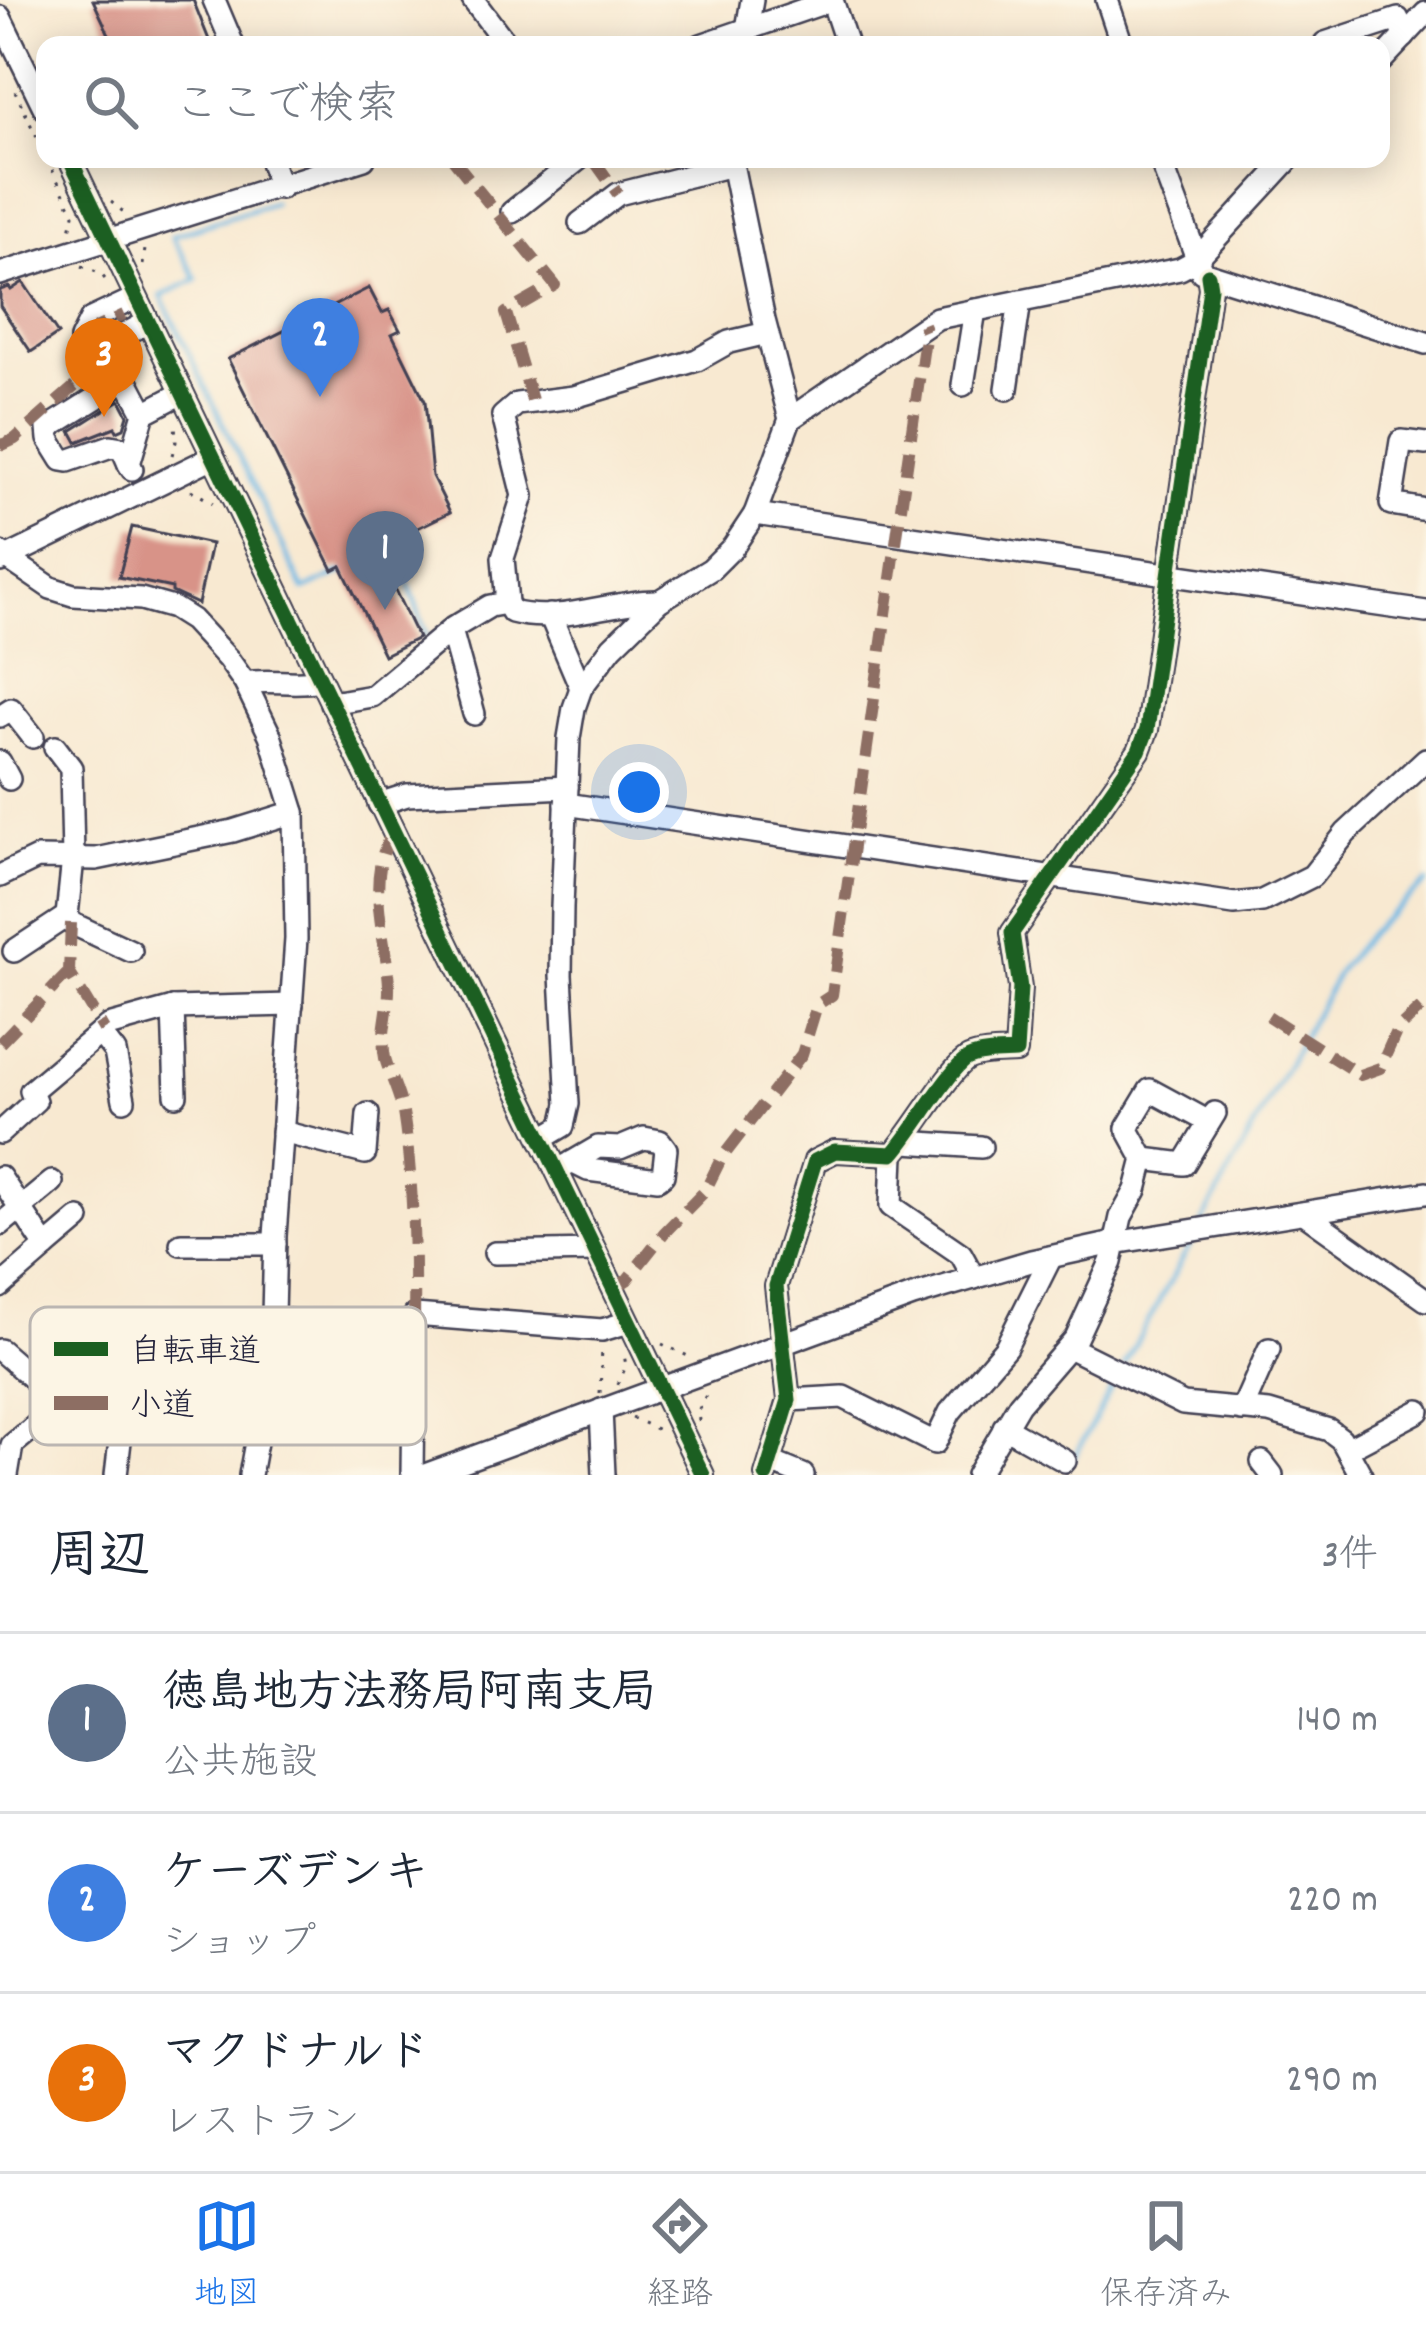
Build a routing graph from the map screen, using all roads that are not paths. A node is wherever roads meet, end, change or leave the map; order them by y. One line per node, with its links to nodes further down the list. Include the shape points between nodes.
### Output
1 (214, 0): 8 (street)
2 (473, 0): 9 (street)
3 (752, 0): 10 (street)
4 (832, 0): 11 (street); 12 (street)
5 (1107, 0): 13 (street)
6 (1426, 13): 15 (street)
7 (0, 17): 17 (street)
8 (229, 36)
9 (500, 36)
10 (746, 36)
11 (748, 36)
12 (844, 36)
13 (1119, 36)
14 (1347, 36): 15 (street, via 1397,20)
15 (1404, 37): 16 (street)
16 (1390, 52)
17 (36, 91)
18 (74, 168): 29 (street)
19 (273, 168): 26 (street)
20 (338, 168): 26 (street)
21 (568, 168): 27 (street)
22 (711, 168): 28 (street, via 618,194)
23 (733, 168): 36 (street)
24 (1163, 168): 30 (street)
25 (1282, 168): 30 (street)
26 (280, 188): 29 (street)
27 (512, 212)
28 (580, 223)
29 (110, 242): 31 (street); 33 (street)
30 (1202, 268): 32 (street); 38 (street); 52 (street, via 1210,288)
31 (0, 274)
32 (1019, 301): 34 (street); 41 (street)
33 (128, 302): 35 (street); 37 (street, via 91,319)
34 (975, 310): 40 (street); 44 (street, via 923,324)
35 (148, 322): 39 (street, via 116,339 113,354); 42 (street)
36 (767, 333): 44 (street); 54 (street, via 574,397 507,409 503,427 523,496 505,543)
37 (81, 339)
38 (1426, 343)
39 (126, 379): 43 (street); 47 (street, via 39,430 36,445 52,462 122,448)
40 (963, 385)
41 (1006, 389)
42 (174, 397): 43 (street); 46 (street)
43 (144, 413): 47 (street)
44 (790, 419): 50 (street)
45 (1426, 444): 49 (street, via 1401,441 1391,504)
46 (213, 457): 48 (street); 58 (street)
47 (129, 464): 48 (street)
48 (142, 491): 51 (street)
49 (1426, 510)
50 (755, 514): 52 (street); 53 (street, via 711,569)
51 (2, 557): 59 (street, via 52,589 173,608)
52 (1166, 575): 55 (street); 72 (street, via 1139,751)
53 (659, 601): 56 (street); 60 (street)
54 (507, 603): 56 (street, via 512,612); 57 (street)
55 (1426, 612)
56 (550, 615): 60 (street)
57 (451, 630): 61 (street, via 372,696); 62 (street)
58 (320, 680): 59 (street); 61 (street)
59 (245, 683): 69 (street)
60 (581, 688): 67 (street)
61 (331, 703): 68 (street)
62 (474, 714)
63 (0, 716): 64 (street, via 11,709)
64 (33, 737)
65 (55, 747): 70 (street, via 71,768)
66 (1426, 759): 72 (street, via 1312,876 1262,901)
67 (566, 796): 68 (street, via 406,795); 72 (street); 84 (street, via 568,1104 563,1126)
68 (380, 804): 84 (street)
69 (294, 812): 70 (street); 76 (street)
70 (73, 858): 71 (street, via 37,858); 73 (street)
71 (0, 876)
72 (1049, 879): 86 (street, via 1010,941 1020,988 1016,1052 966,1058)
73 (67, 916): 74 (street); 75 (street)
74 (14, 951)
75 (131, 951)
76 (292, 1005): 77 (street); 82 (street)
77 (173, 1009): 78 (street); 79 (street)
78 (100, 1034): 80 (street, via 116,1052); 83 (street, via 32,1090 35,1101)
79 (176, 1095)
80 (124, 1100)
81 (368, 1114): 82 (street, via 365,1153)
82 (282, 1132): 97 (street)
83 (0, 1133)
84 (541, 1139): 88 (street)
85 (981, 1147): 86 (street)
86 (899, 1148): 103 (street, via 891,1206 961,1253); 109 (street, via 835,1151 815,1161 776,1286)
87 (1144, 1160): 87 (street, via 1127,1128 1150,1090 1212,1118 1184,1164); 98 (street)
88 (564, 1167): 88 (street, via 651,1180 663,1175 666,1154 660,1141 644,1138 598,1147); 100 (street)
89 (0, 1177): 92 (street)
90 (52, 1182): 92 (street)
91 (1426, 1193): 93 (street)
92 (20, 1209): 95 (street); 99 (street)
93 (1304, 1213): 98 (street); 105 (street)
94 (79, 1219): 99 (street)
95 (0, 1225)
96 (181, 1244): 97 (street)
97 (275, 1244): 106 (street)
98 (1114, 1244): 102 (street); 110 (street)
99 (46, 1247): 104 (street)
100 (595, 1251): 101 (street); 108 (street)
101 (495, 1253)
102 (1051, 1257): 103 (street); 115 (street, via 1006,1347 934,1443 843,1397)
103 (974, 1278): 109 (street)
104 (0, 1288)
105 (1426, 1300)
106 (274, 1307)
107 (426, 1325): 108 (street)
108 (615, 1326): 114 (street)
109 (784, 1343): 114 (street); 115 (street)
110 (1069, 1347): 117 (street, via 1183,1404); 119 (street)
111 (1269, 1349): 117 (street)
112 (0, 1350): 113 (street)
113 (30, 1376)
114 (661, 1387): 116 (street); 133 (street)
115 (789, 1400): 126 (street)
116 (601, 1410): 131 (street); 132 (street)
117 (1242, 1410): 124 (street, via 1329,1430)
118 (1419, 1412): 124 (street)
119 (1004, 1427): 125 (street); 135 (street)
120 (30, 1430): 127 (street, via 12,1445)
121 (119, 1445): 128 (street)
122 (256, 1445): 129 (street)
123 (412, 1445): 130 (street)
124 (1347, 1449): 136 (street)
125 (1065, 1461)
126 (768, 1469): 134 (street)
127 (8, 1475)
128 (116, 1475)
129 (250, 1475)
130 (412, 1475)
131 (424, 1475)
132 (604, 1475)
133 (703, 1475)
134 (803, 1475)
135 (977, 1475)
136 (1361, 1475)

